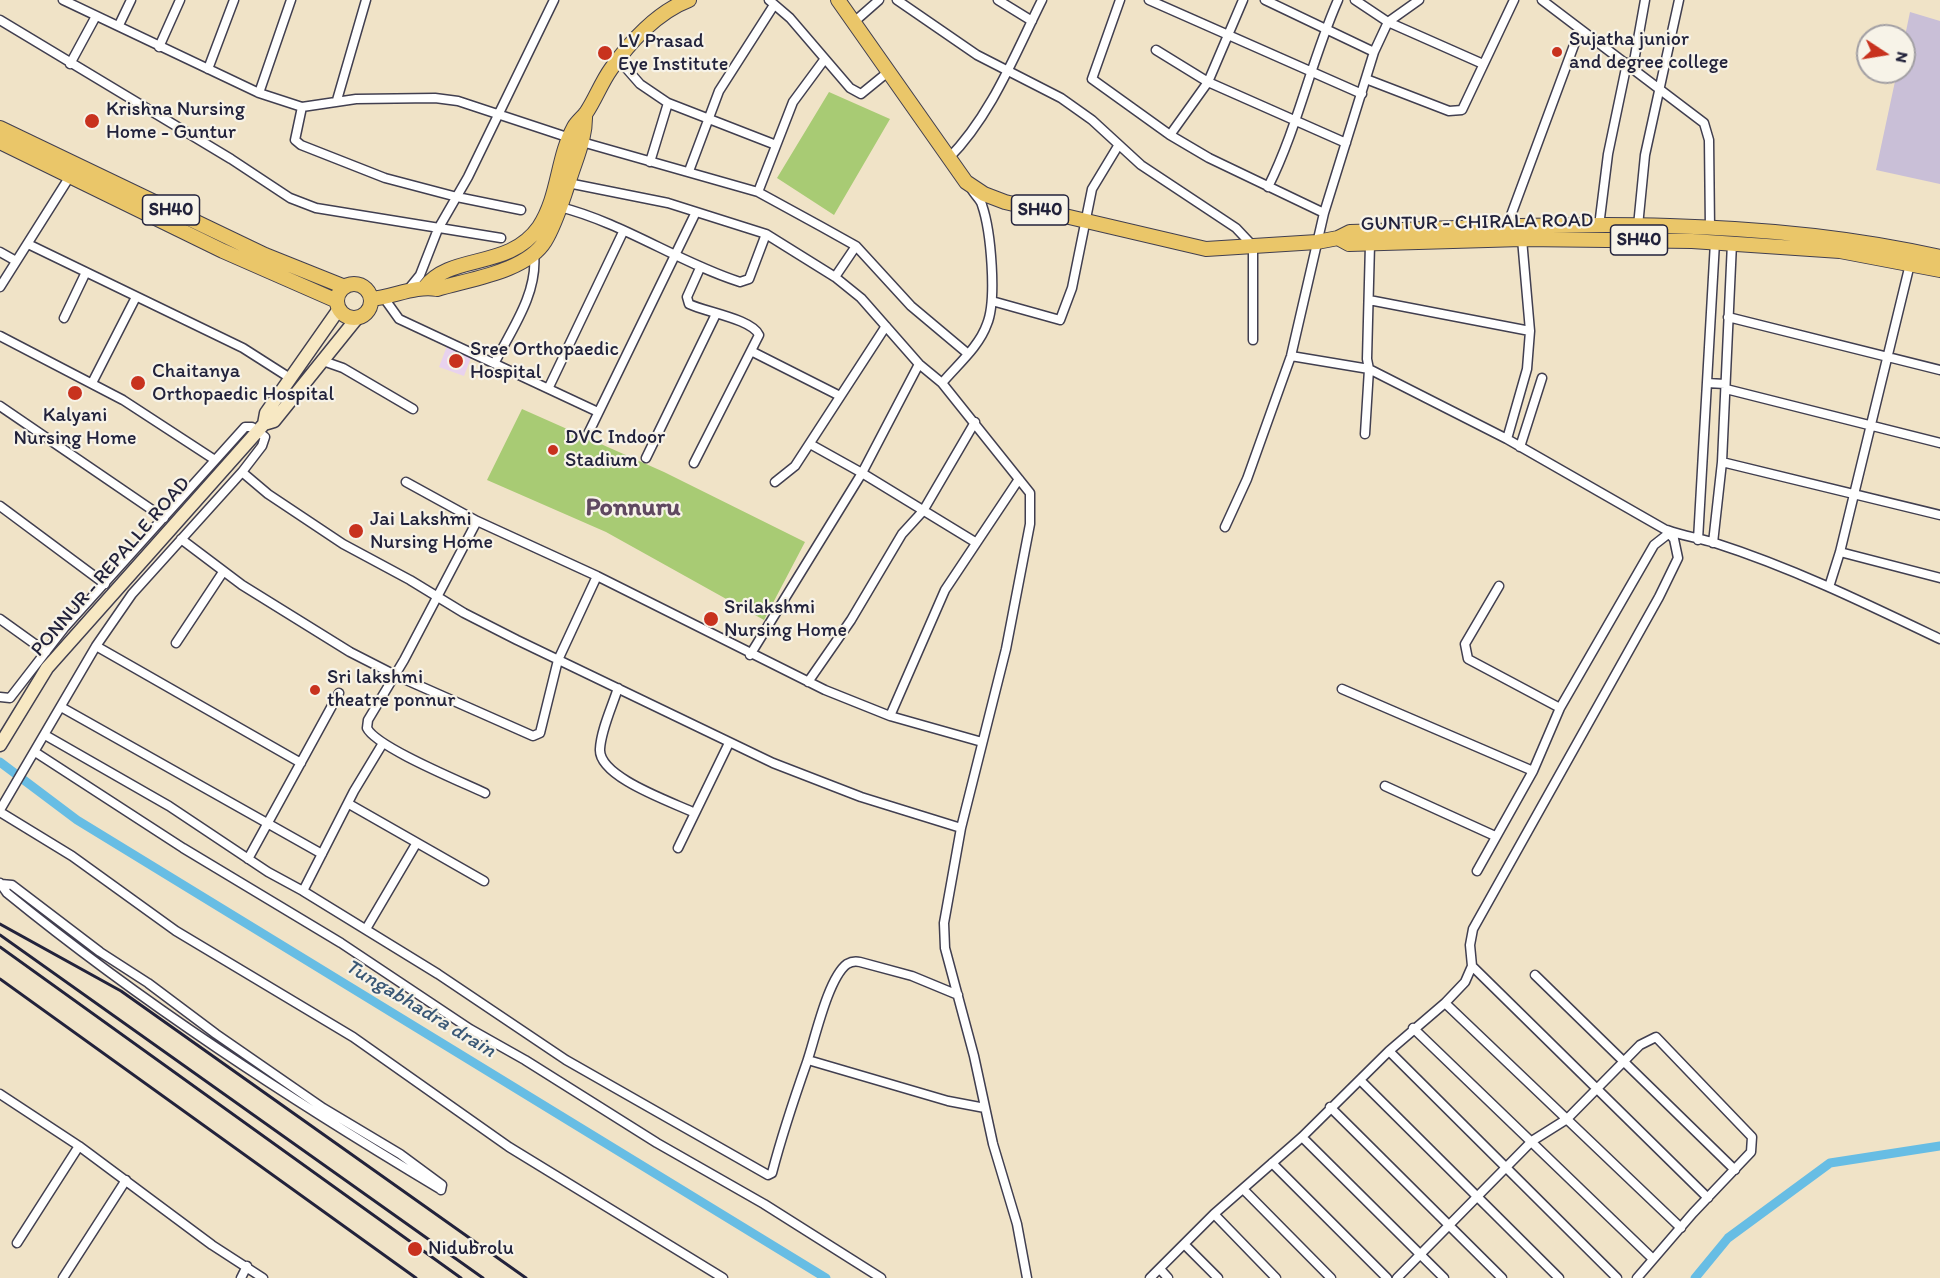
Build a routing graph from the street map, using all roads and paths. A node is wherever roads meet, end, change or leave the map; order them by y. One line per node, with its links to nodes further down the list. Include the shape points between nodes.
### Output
1 (63, 0): 26 (street)
2 (131, 0): 31 (street)
3 (180, 0): 35 (street)
4 (234, 0): 43 (street)
5 (291, 0): 50 (street)
6 (366, 0): 52 (street)
7 (554, 0): 55 (street)
8 (838, 0): 29 (main road, GUNTUR - CHIRALA ROAD / SH40)
9 (879, 0): 29 (street)
10 (897, 0): 46 (street)
11 (998, 0): 28 (street)
12 (1042, 0): 28 (street)
13 (1120, 0): 59 (street, via 1092,79)
14 (1149, 0): 34 (street)
15 (1243, 0): 34 (street)
16 (1265, 0): 33 (street)
17 (1338, 0): 33 (street)
18 (1355, 0): 30 (street)
19 (1419, 0): 30 (street)
20 (1514, 0): 41 (street)
21 (1542, 0): 32 (street)
22 (1645, 0): 42 (street)
23 (1679, 0): 49 (street)
24 (685, 1): 38 (main road, via 666,11)
25 (771, 3): 39 (street, via 790,18); 56 (street, via 719,91)
26 (96, 16): 31 (street); 40 (street)
27 (0, 20): 40 (street)
28 (1032, 21): 46 (street)
29 (854, 22): 45 (main road, GUNTUR - CHIRALA ROAD / SH40)
30 (1388, 22): 37 (street); 41 (street)
31 (119, 25): 35 (street)
32 (1580, 29): 42 (street); 79 (street)
33 (1325, 30): 37 (street); 44 (street)
34 (1229, 34): 44 (street); 48 (street)
35 (159, 47): 43 (street)
36 (1156, 50): 48 (street)
37 (1374, 51): 47 (street)
38 (619, 60): 53 (street, via 640,84); 60 (main road, via 585,114)
39 (824, 60): 45 (street, via 850,88 861,94); 63 (street, via 793,102)
40 (70, 64): 82 (street, via 290,198 316,208)
41 (1483, 64): 47 (street, via 1465,107 1456,112)
42 (1630, 65): 49 (street); 80 (street, via 1608,154)
43 (208, 69): 50 (street)
44 (1314, 71): 51 (street); 57 (street)
45 (888, 72): 65 (main road, GUNTUR - CHIRALA ROAD / SH40)
46 (1007, 72): 64 (street, via 1061,98 1092,120); 65 (street, via 965,142)
47 (1366, 80): 51 (street)
48 (1208, 82): 57 (street); 59 (street)
49 (1659, 88): 81 (street, via 1645,155); 85 (street, via 1708,130)
50 (259, 93): 54 (street)
51 (1362, 94): 62 (street)
52 (337, 100): 54 (street); 55 (street, via 435,98)
53 (668, 103): 56 (street); 66 (street)
54 (302, 107): 73 (street, via 295,134 301,145 385,178)
55 (497, 113): 60 (street); 73 (street)
56 (709, 117): 63 (street); 68 (street)
57 (1295, 123): 62 (street); 71 (street)
58 (0, 128): 67 (main road, SH40)
59 (1170, 135): 71 (street)
60 (576, 140): 66 (street); 70 (main road); 105 (main road, via 531,238 492,258 435,274)
61 (0, 142): 67 (main road, SH40)
62 (1346, 144): 77 (street)
63 (776, 145): 72 (street)
64 (1118, 146): 78 (street, via 1092,189); 94 (street, via 1236,228)
65 (948, 159): 69 (main road, GUNTUR - CHIRALA ROAD / SH40)
66 (650, 162): 68 (street)
67 (73, 171): 91 (street); 107 (main road, SH40); 113 (main road, SH40, via 223,251)
68 (689, 171): 72 (street)
69 (966, 182): 78 (main road, GUNTUR - CHIRALA ROAD / SH40, via 1005,202); 112 (street, via 982,204 994,285)
70 (568, 183): 74 (main road); 76 (street)
71 (1268, 187): 77 (street)
72 (758, 192): 93 (street)
73 (457, 198): 75 (street); 82 (street)
74 (560, 207): 83 (street, via 589,214); 96 (main road)
75 (520, 210)
76 (696, 212): 84 (street); 97 (street)
77 (1324, 213): 89 (street)
78 (1086, 221): 94 (main road, GUNTUR - CHIRALA ROAD / SH40, via 1206,249); 112 (street, via 1072,288 1060,320)
79 (1507, 226): 80 (main road, GUNTUR - CHIRALA ROAD / SH40); 87 (main road, GUNTUR - CHIRALA ROAD / SH40, via 1350,232)
80 (1599, 226): 81 (main road, GUNTUR - CHIRALA ROAD / SH40)
81 (1638, 226): 85 (main road, GUNTUR - CHIRALA ROAD / SH40)
82 (438, 229): 86 (street); 108 (street, via 420,275)
83 (623, 232): 97 (street); 136 (street)
84 (766, 234): 101 (street, via 747,281); 104 (street)
85 (1713, 235): 88 (main road, GUNTUR - CHIRALA ROAD / SH40); 90 (main road, GUNTUR - CHIRALA ROAD / SH40); 98 (main road, GUNTUR - CHIRALA ROAD / SH40, via 1848,239); 135 (street)
86 (501, 238)
87 (1338, 238): 89 (main road, GUNTUR - CHIRALA ROAD / SH40); 92 (main road, GUNTUR - CHIRALA ROAD / SH40, via 1349,244)
88 (1522, 239): 92 (main road, GUNTUR - CHIRALA ROAD / SH40); 119 (street)
89 (1317, 242): 94 (main road, GUNTUR - CHIRALA ROAD / SH40); 124 (street)
90 (1732, 243): 100 (main road, GUNTUR - CHIRALA ROAD / SH40, via 1840,251); 115 (street)
91 (28, 244): 99 (street); 103 (street)
92 (1370, 244): 111 (street)
93 (856, 246): 104 (street); 123 (street, via 911,306)
94 (1253, 246): 121 (street)
95 (0, 252): 99 (street)
96 (534, 254): 105 (main road, via 516,266 436,289); 127 (street, via 536,270 531,290)
97 (676, 257): 101 (street); 141 (street)
98 (1940, 257)
99 (16, 261): 106 (street)
100 (1910, 264): 102 (main road, GUNTUR - CHIRALA ROAD / SH40); 125 (street)
101 (700, 268): 114 (street, via 687,300)
102 (1940, 270)
103 (86, 272): 109 (street); 116 (street)
104 (835, 277): 118 (street)
105 (425, 286): 108 (main road)
106 (0, 287)
107 (345, 287): 110 (main road, SH40, via 362,286); 113 (main road, via 339,293)
108 (405, 294): 110 (main road)
109 (136, 297): 131 (street, via 243,348); 133 (street)
110 (378, 299): 117 (main road); 127 (street, via 399,319)
111 (1369, 300): 119 (street); 129 (street)
112 (992, 301): 123 (street, via 988,324)
113 (338, 305): 117 (main road, SH40, via 349,318); 131 (main road, PONNUR - REPALLE ROAD)
114 (716, 314): 122 (street, via 757,330 759,335); 151 (street)
115 (1728, 317): 125 (street); 137 (street)
116 (64, 318)
117 (357, 318): 126 (main road, PONNUR - REPALLE ROAD)
118 (886, 326): 128 (street); 138 (street)
119 (1530, 332): 147 (street, via 1527,369)
120 (0, 336): 133 (street)
121 (1252, 340)
122 (752, 351): 138 (street); 154 (street)
123 (967, 353): 134 (street)
124 (1291, 356): 129 (street); 166 (street, via 1247,479)
125 (1886, 357): 130 (street); 143 (street)
126 (323, 361): 140 (street, via 343,368); 144 (main road, PONNUR - REPALLE ROAD, via 274,421)
127 (495, 362): 136 (street)
128 (919, 364): 134 (street); 156 (street)
129 (1369, 369): 145 (street); 147 (street)
130 (1940, 370)
131 (290, 378): 144 (main road, PONNUR - REPALLE ROAD)
132 (1542, 378): 150 (street)
133 (92, 383): 152 (street)
134 (942, 383): 142 (street)
135 (1707, 383): 137 (street); 169 (street)
136 (549, 387): 141 (street)
137 (1726, 387): 143 (street); 153 (street)
138 (840, 396): 149 (street)
139 (0, 406): 164 (street)
140 (413, 410)
141 (598, 412): 146 (street)
142 (975, 422): 157 (street); 162 (street)
143 (1871, 426): 148 (street); 160 (street)
144 (258, 431): 152 (street, via 245,427); 155 (street, via 266,439); 200 (main road, PONNUR - REPALLE ROAD, via 48,668)
145 (1365, 434)
146 (588, 435)
147 (1507, 439): 150 (street)
148 (1940, 443)
149 (810, 444): 156 (street); 159 (street, via 795,466)
150 (1520, 447): 167 (street)
151 (646, 458)
152 (215, 460): 164 (street)
153 (1722, 462): 160 (street); 171 (street)
154 (694, 463)
155 (242, 472): 168 (street); 179 (street, via 300,517)
156 (862, 472): 162 (street); 185 (street)
157 (1020, 479): 170 (street); 197 (street, via 1030,493 1030,524)
158 (406, 482): 165 (street)
159 (775, 482)
160 (1854, 495): 163 (street); 172 (street)
161 (0, 506): 176 (street)
162 (923, 511): 170 (street); 188 (street, via 902,534 851,620)
163 (1940, 515)
164 (164, 518): 176 (street)
165 (477, 521): 174 (street); 179 (street)
166 (1225, 527)
167 (1670, 535): 169 (street); 194 (street, via 1654,545); 223 (street, via 1678,558 1473,929)
168 (181, 539): 173 (street); 183 (street, via 132,594)
169 (1698, 540): 171 (street)
170 (975, 542): 195 (street, via 945,590)
171 (1713, 543): 178 (street)
172 (1840, 552): 175 (street); 178 (street)
173 (223, 572): 182 (street); 187 (street, via 350,652)
174 (597, 576): 185 (street); 186 (street)
175 (1940, 578)
176 (105, 584): 184 (street)
177 (1499, 586): 194 (street, via 1465,644 1468,659)
178 (1829, 587): 181 (street)
179 (437, 597): 186 (street); 187 (street)
180 (0, 619): 184 (street)
181 (1940, 639)
182 (176, 643)
183 (96, 646): 193 (street); 202 (street)
184 (46, 652): 192 (street, via 10,698)
185 (750, 655): 188 (street)
186 (558, 660): 187 (street, via 540,733 533,736); 189 (street)
187 (395, 675): 198 (street, via 367,723 369,733)
188 (808, 682): 195 (street)
189 (618, 688): 199 (street); 208 (street, via 600,749 601,760 613,774)
190 (1342, 689): 203 (street)
191 (339, 693): 202 (street)
192 (0, 697)
193 (61, 707): 196 (street); 209 (street)
194 (1560, 708): 203 (street)
195 (890, 716): 197 (street)
196 (45, 735): 201 (street); 215 (street, via 169,806)
197 (982, 742): 210 (street)
198 (383, 743): 205 (street); 206 (street)
199 (729, 743): 208 (street); 210 (street, via 861,797)
200 (0, 745)
201 (34, 753): 207 (street); 266 (street, via 315,926 470,1029)
202 (301, 763): 209 (street)
203 (1533, 771): 211 (street)
204 (1386, 786): 211 (street)
205 (485, 793)
206 (349, 804): 212 (street); 214 (street)
207 (0, 811): 265 (street, via 72,856 176,931 353,1037 509,1147)
208 (695, 813): 213 (street)
209 (266, 823): 214 (street); 215 (street)
210 (961, 828): 227 (street, via 944,923 945,948)
211 (1495, 836): 216 (street)
212 (416, 844): 217 (street); 220 (street)
213 (678, 848)
214 (322, 854): 219 (street)
215 (248, 859): 219 (street)
216 (1478, 871)
217 (484, 880)
218 (0, 883): 221 (street, via 12,885); 222 (street)
219 (303, 891): 220 (street)
220 (366, 929): 233 (street, via 566,1060 764,1174 772,1173)
221 (74, 932): 222 (street); 225 (street)
222 (67, 942): 226 (street)
223 (1472, 966): 228 (street); 236 (street)
224 (1535, 975): 234 (street)
225 (141, 979): 226 (street); 229 (street)
226 (133, 989): 231 (street)
227 (958, 995): 233 (street, via 912,976 853,961 846,964 825,1007); 239 (street)
228 (1445, 1003): 230 (street); 242 (street)
229 (207, 1027): 231 (street); 240 (street)
230 (1413, 1028): 232 (street); 244 (street)
231 (200, 1036): 241 (street)
232 (1389, 1051): 235 (street); 247 (street)
233 (808, 1060): 239 (street)
234 (1623, 1061): 236 (street); 248 (street); 248 (street, via 1647,1039 1656,1037 1752,1137 1751,1152)
235 (1360, 1080): 238 (street); 251 (street)
236 (1596, 1087): 242 (street); 252 (street)
237 (0, 1094): 245 (street)
238 (1329, 1107): 243 (street); 254 (street)
239 (985, 1108): 267 (street, via 1017,1224)
240 (328, 1111): 241 (street); 241 (street, via 400,1154 442,1185 442,1189)
241 (323, 1119)
242 (1567, 1119): 244 (street); 255 (street)
243 (1302, 1137): 246 (street); 258 (street)
244 (1532, 1141): 247 (street); 259 (street)
245 (79, 1146): 249 (street); 256 (street)
246 (1272, 1164): 250 (street); 273 (street)
247 (1505, 1168): 251 (street); 278 (street)
248 (1735, 1170): 252 (street)
249 (126, 1180): 260 (street, via 212,1245); 262 (street)
250 (1244, 1190): 253 (street); 272 (street)
251 (1476, 1197): 254 (street); 277 (street)
252 (1708, 1198): 255 (street)
253 (1214, 1214): 257 (street); 271 (street)
254 (1448, 1226): 258 (street); 276 (street)
255 (1681, 1228): 259 (street)
256 (17, 1243)
257 (1185, 1245): 261 (street); 270 (street)
258 (1420, 1255): 274 (street); 275 (street)
259 (1653, 1259): 279 (street)
260 (247, 1266): 263 (street); 264 (street)
261 (1160, 1269): 268 (street); 269 (street)
262 (63, 1278)
263 (241, 1278)
264 (263, 1278)
265 (723, 1278)
266 (881, 1278)
267 (1027, 1278)
268 (1150, 1278)
269 (1168, 1278)
270 (1218, 1278)
271 (1276, 1278)
272 (1331, 1278)
273 (1387, 1278)
274 (1397, 1278)
275 (1444, 1278)
276 (1502, 1278)
277 (1559, 1278)
278 (1617, 1278)
279 (1636, 1278)

